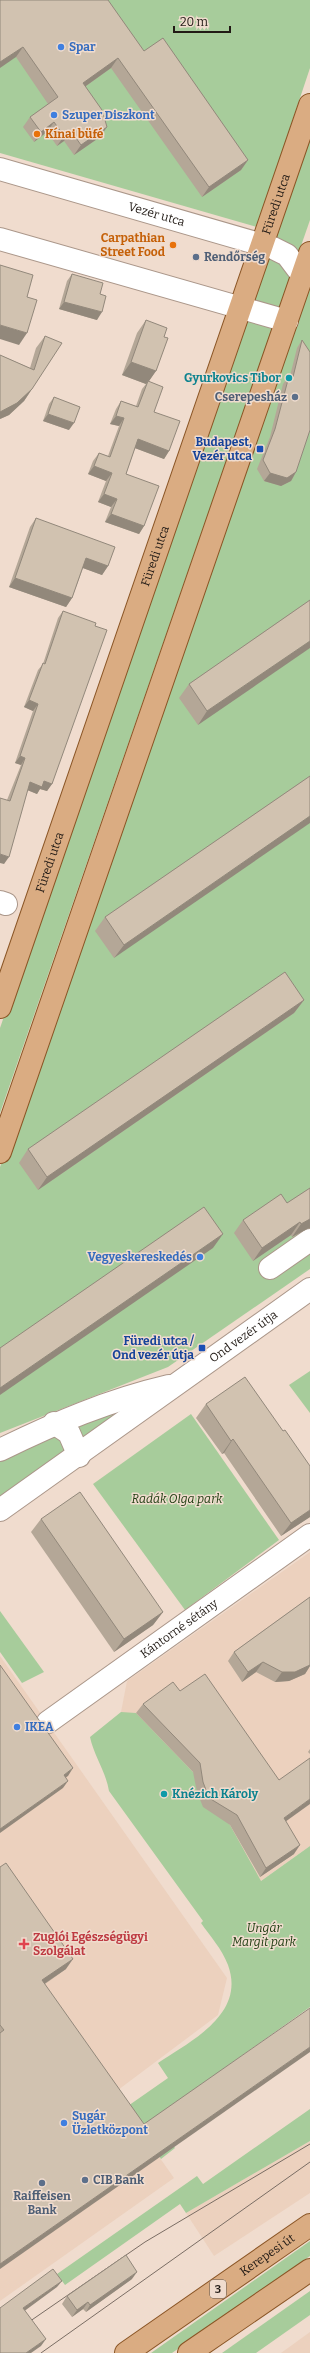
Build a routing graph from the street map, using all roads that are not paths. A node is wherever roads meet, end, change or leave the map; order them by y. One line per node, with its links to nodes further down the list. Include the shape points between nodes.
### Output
1 (310, 105): 4 (main road, Füredi utca)
2 (0, 169): 4 (street, Vezér utca)
3 (0, 239): 7 (street)
4 (262, 245): 6 (street, Vezér utca, via 287,255); 7 (main road, Füredi utca)
5 (310, 253): 6 (main road)
6 (302, 275): 8 (main road)
7 (240, 308): 8 (street); 9 (main road, Füredi utca)
8 (288, 320): 10 (main road)
9 (0, 1007)
10 (0, 1152)
11 (310, 1240): 12 (street)
12 (270, 1268)
13 (310, 1289): 14 (street, Ond vezér útja)
14 (178, 1384): 15 (street, Ond vezér útja, via 127,1396); 17 (street, Ond vezér útja)
15 (54, 1423): 16 (street, Ond vezér útja); 17 (street, via 69,1433)
16 (0, 1450)
17 (79, 1456): 18 (street, Ond vezér útja)
18 (0, 1510)
19 (310, 1535): 20 (street, Kántorné sétány)
20 (48, 1722)
21 (310, 2225): 23 (main road, Kerepesi út / 3)
22 (310, 2270): 24 (main road)
23 (126, 2353)
24 (189, 2353)

